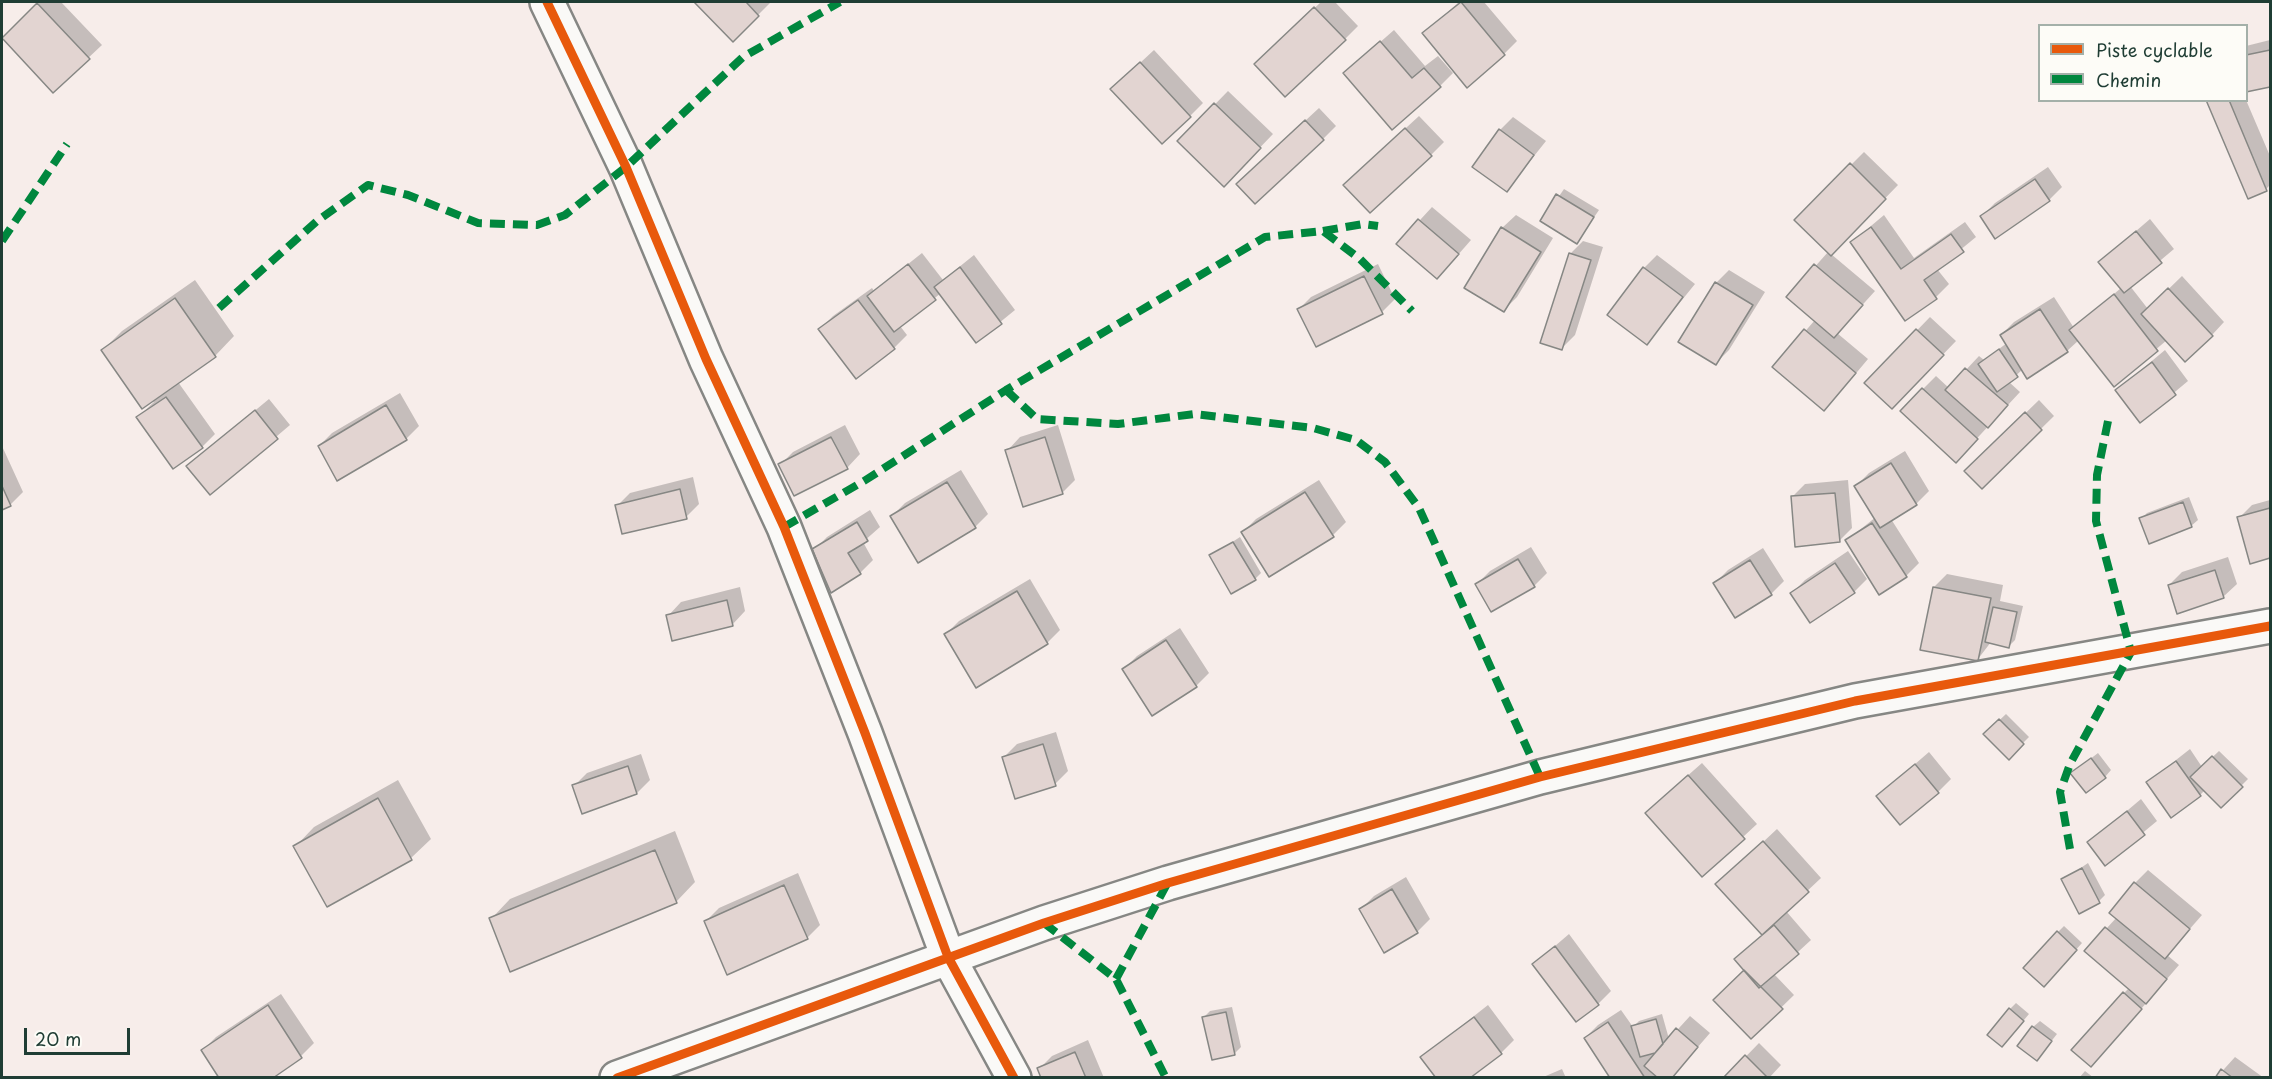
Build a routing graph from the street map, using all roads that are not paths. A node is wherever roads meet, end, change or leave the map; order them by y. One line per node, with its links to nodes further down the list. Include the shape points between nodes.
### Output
1 (547, 2): 3 (street, via 626,167 706,358 784,527)
2 (2271, 626): 3 (street, via 1855,700 1540,777 1168,883)
3 (948, 957): 4 (street); 5 (street)
4 (617, 1077)
5 (1014, 1077)

